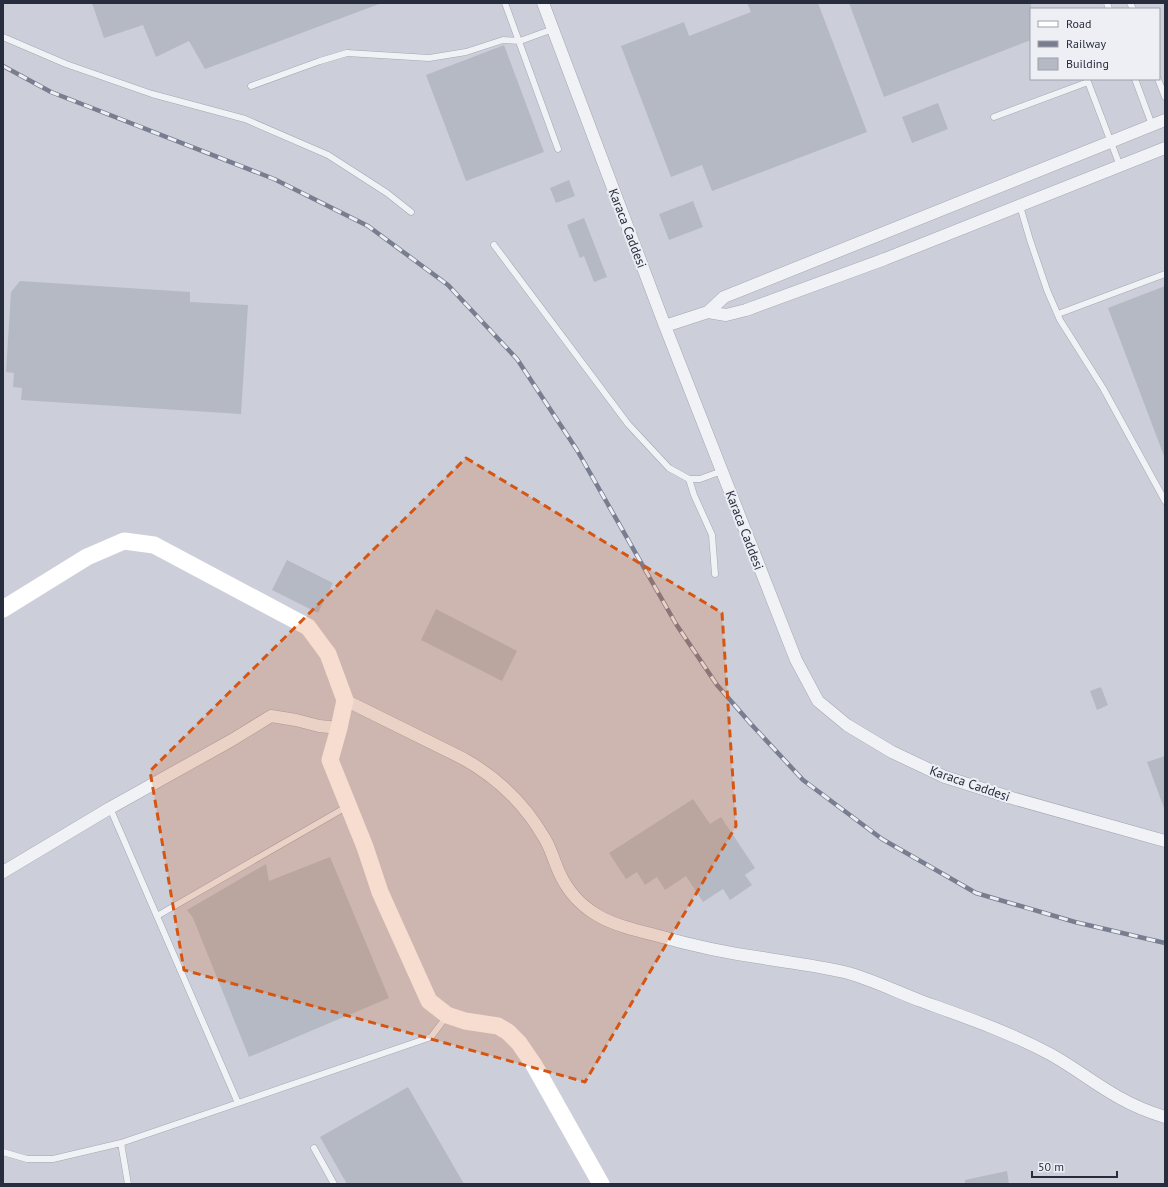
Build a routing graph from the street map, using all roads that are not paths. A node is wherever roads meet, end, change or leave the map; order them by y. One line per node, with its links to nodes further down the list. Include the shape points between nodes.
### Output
1 (506, 3): 5 (lane)
2 (543, 3): 3 (street, Karaca Caddesi)
3 (553, 28): 5 (lane); 23 (street, Karaca Caddesi)
4 (3, 37): 18 (lane, via 66,64 152,94 245,119 328,155 387,193)
5 (520, 41): 8 (lane, via 503,40 466,52 429,58 347,53); 15 (lane)
6 (1135, 80): 12 (lane)
7 (1158, 80): 9 (lane)
8 (251, 86)
9 (1165, 97)
10 (994, 117): 13 (lane, via 1088,82)
11 (1165, 120): 12 (street)
12 (1152, 125): 13 (street)
13 (1111, 142): 16 (lane); 21 (street, via 724,297)
14 (1165, 148): 16 (street)
15 (558, 149)
16 (1120, 166): 17 (street)
17 (1020, 206): 21 (street, via 746,310 726,315); 22 (lane)
18 (411, 212)
19 (494, 245): 25 (lane, via 628,424 669,468)
20 (1165, 274): 22 (lane)
21 (708, 312): 23 (street)
22 (1058, 314): 26 (lane, via 1111,402)
23 (665, 326): 24 (street, Karaca Caddesi)
24 (722, 471): 25 (lane); 33 (street, Karaca Caddesi, via 796,660 818,701 847,725 892,752 945,776 1012,798)
25 (689, 479): 27 (lane, via 712,535)
26 (1165, 501)
27 (715, 574)
28 (3, 609): 29 (street, via 87,557 124,541 154,545 308,628 328,654)
29 (345, 700): 30 (street); 38 (street, via 479,767 505,788 538,826 571,893 603,919 704,948 849,974 1025,1042 1078,1070 1119,1098)
30 (339, 728): 31 (street, via 330,760); 32 (street, via 271,716)
31 (348, 806): 35 (lane); 36 (street, via 380,892 429,1001)
32 (110, 808): 34 (street); 35 (lane)
33 (1165, 841)
34 (3, 872)
35 (157, 916): 37 (lane)
36 (447, 1015): 37 (lane, via 431,1037); 44 (street, via 465,1021 498,1026 520,1043)
37 (238, 1103): 39 (lane)
38 (1165, 1117)
39 (121, 1143): 41 (lane, via 53,1159 27,1159); 42 (lane)
40 (314, 1148): 43 (lane)
41 (3, 1152)
42 (128, 1184)
43 (334, 1184)
44 (601, 1184)

